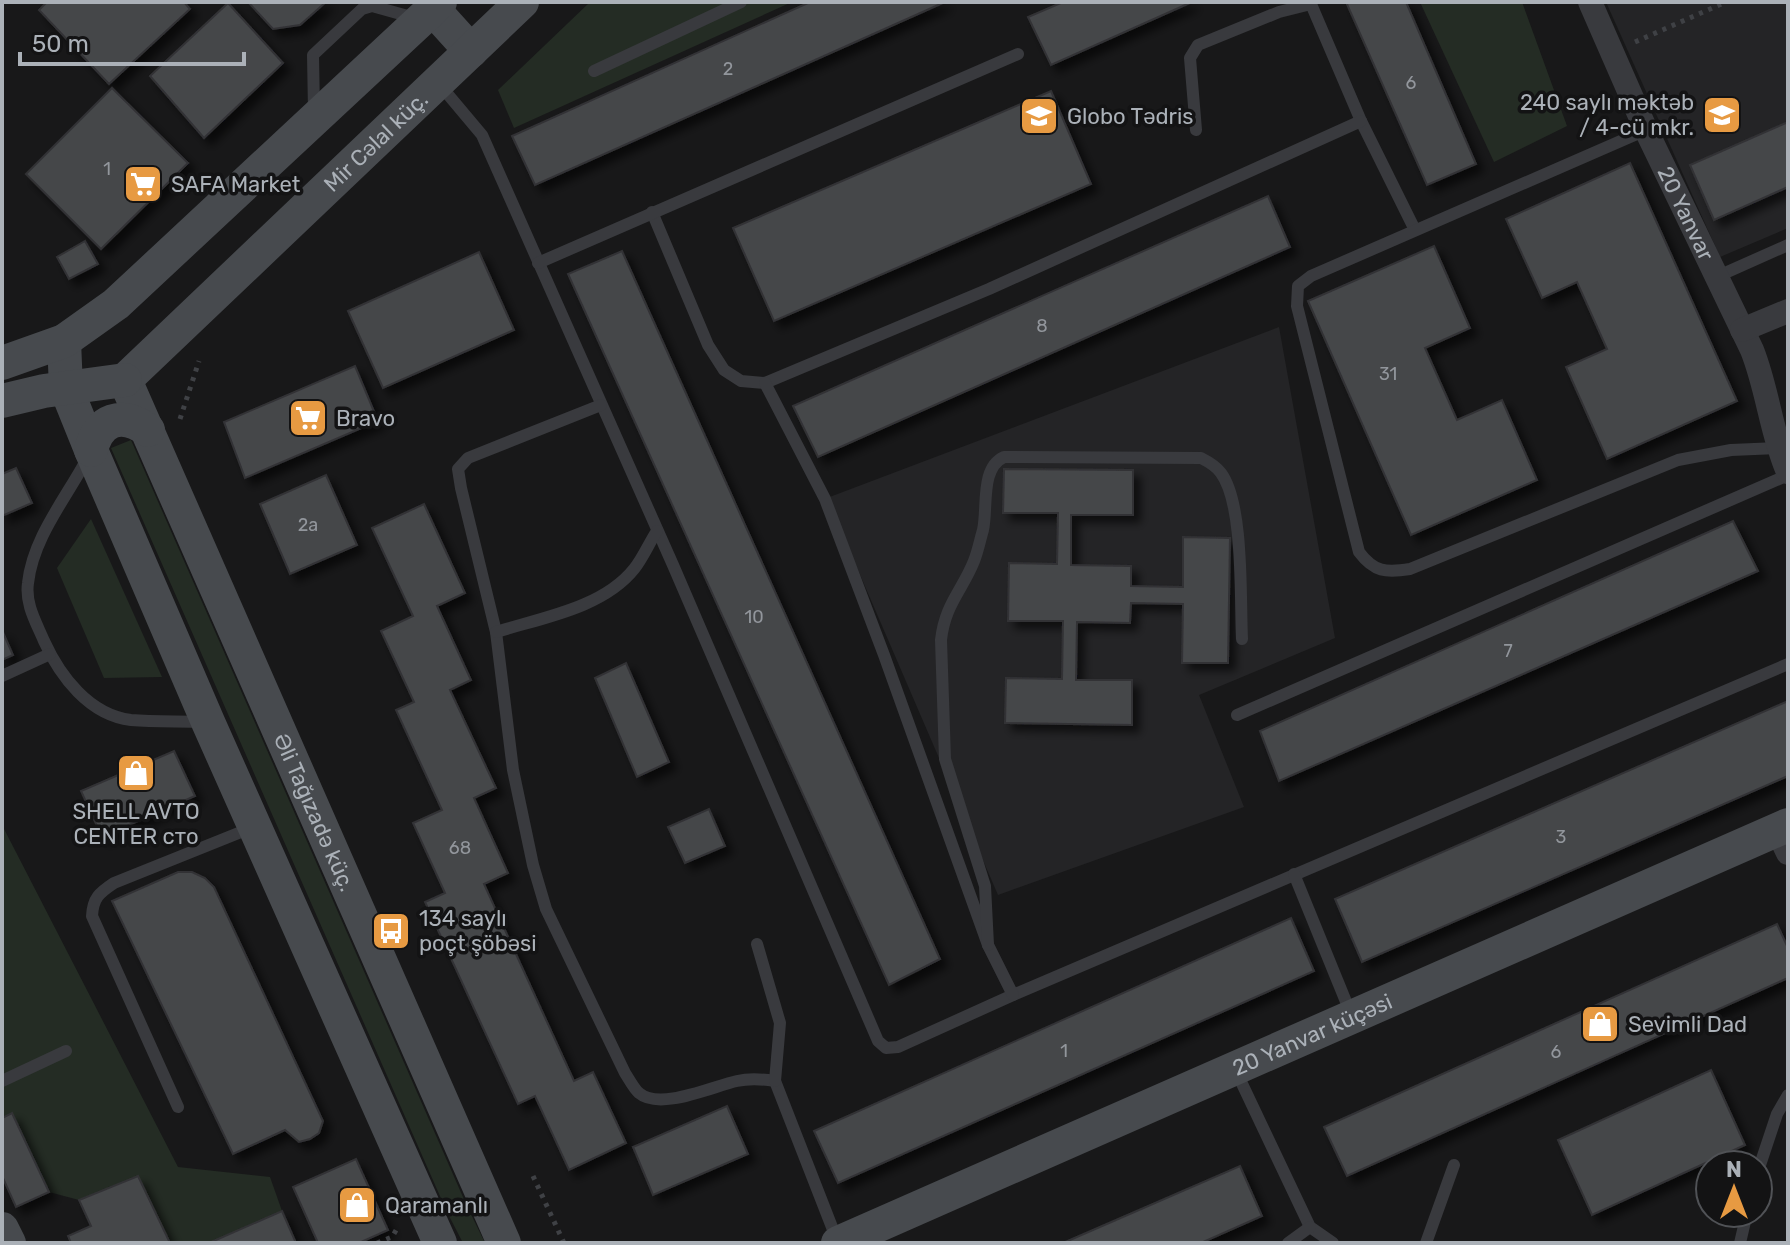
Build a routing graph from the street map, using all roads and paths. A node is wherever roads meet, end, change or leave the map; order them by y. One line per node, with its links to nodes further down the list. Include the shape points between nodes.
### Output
1 (522, 2): 7 (main road, Mir Cəlal küç.)
2 (741, 2): 10 (lane)
3 (1590, 2): 8 (street, 20 Yanvar)
4 (1726, 2): 8 (path)
5 (1310, 3): 13 (lane); 14 (lane, via 1198,45 1190,58)
6 (430, 8): 7 (main road); 12 (main road); 12 (lane, via 362,9 323,45 313,55)
7 (471, 51): 11 (main road, Mir Cəlal küç.)
8 (1612, 52): 15 (street, 20 Yanvar)
9 (1018, 54): 16 (lane)
10 (594, 71)
11 (438, 82): 19 (lane, via 482,135); 26 (main road, Mir Cəlal küç.)
12 (314, 121): 23 (main road, via 135,288)
13 (1361, 121): 17 (lane); 27 (lane, via 989,289)
14 (1196, 130)
15 (1646, 130): 17 (lane); 20 (street, 20 Yanvar)
16 (652, 212): 19 (lane); 27 (lane, via 708,345 724,370 741,381)
17 (1415, 230): 33 (lane, via 1311,276 1298,286 1296,297 1359,552 1369,565 1390,572 1410,569 1678,460)
18 (1788, 245): 20 (lane)
19 (538, 263): 30 (lane)
20 (1716, 277): 22 (street, 20 Yanvar)
21 (1788, 311): 22 (street)
22 (1742, 330): 33 (street, 20 Yanvar, via 1762,375)
23 (64, 341): 25 (main road); 26 (main road); 28 (main road)
24 (199, 361): 31 (path)
25 (2, 363)
26 (125, 380): 28 (main road); 32 (main road, Əli Tağızadə küç.)
27 (765, 383): 48 (lane, via 825,499)
28 (66, 388): 29 (main road); 34 (main road)
29 (2, 401)
30 (601, 405): 36 (lane); 37 (lane, via 468,458 458,469)
31 (180, 419)
32 (148, 430): 34 (main road, via 128,420 108,423); 64 (main road, Əli Tağızadə küç.)
33 (1778, 448): 35 (street, 20 Yanvar)
34 (91, 450): 39 (lane, via 43,536 28,584 29,605); 43 (main road)
35 (1788, 474): 42 (lane)
36 (657, 531): 37 (lane, via 617,586 582,605); 49 (lane, via 878,1041 886,1048 898,1047)
37 (496, 632): 54 (lane, via 513,770 546,909 625,1073 638,1093 663,1101 739,1081)
38 (1242, 639): 48 (lane, via 1236,509 1214,465 1201,458 1004,457 994,462 974,561 952,599 941,640 945,759 985,886)
39 (50, 654): 41 (lane); 43 (lane, via 69,684 97,707 128,719)
40 (1788, 664): 46 (lane)
41 (2, 676)
42 (1237, 715)
43 (208, 722): 44 (main road)
44 (254, 827): 56 (lane, via 114,883 93,901 92,916); 63 (main road)
45 (1784, 836): 50 (main road, 20 Yanvar küçəsi)
46 (1294, 874): 49 (lane); 50 (lane)
47 (757, 944): 54 (lane, via 780,1023)
48 (988, 945): 49 (lane)
49 (1013, 995)
50 (1352, 1017): 52 (main road, 20 Yanvar küçəsi)
51 (66, 1051): 53 (lane)
52 (1235, 1068): 60 (lane); 66 (main road, 20 Yanvar küçəsi)
53 (2, 1081)
54 (775, 1081): 66 (lane)
55 (1788, 1095): 57 (lane)
56 (178, 1107)
57 (1765, 1149)
58 (1454, 1165): 69 (lane)
59 (533, 1176): 65 (path)
60 (1310, 1227): 67 (lane); 68 (lane)
61 (2, 1229): 62 (main road)
62 (9, 1243)
63 (440, 1243)
64 (504, 1243)
65 (564, 1243)
66 (838, 1243)
67 (1288, 1243)
68 (1333, 1243)
69 (1426, 1243)

